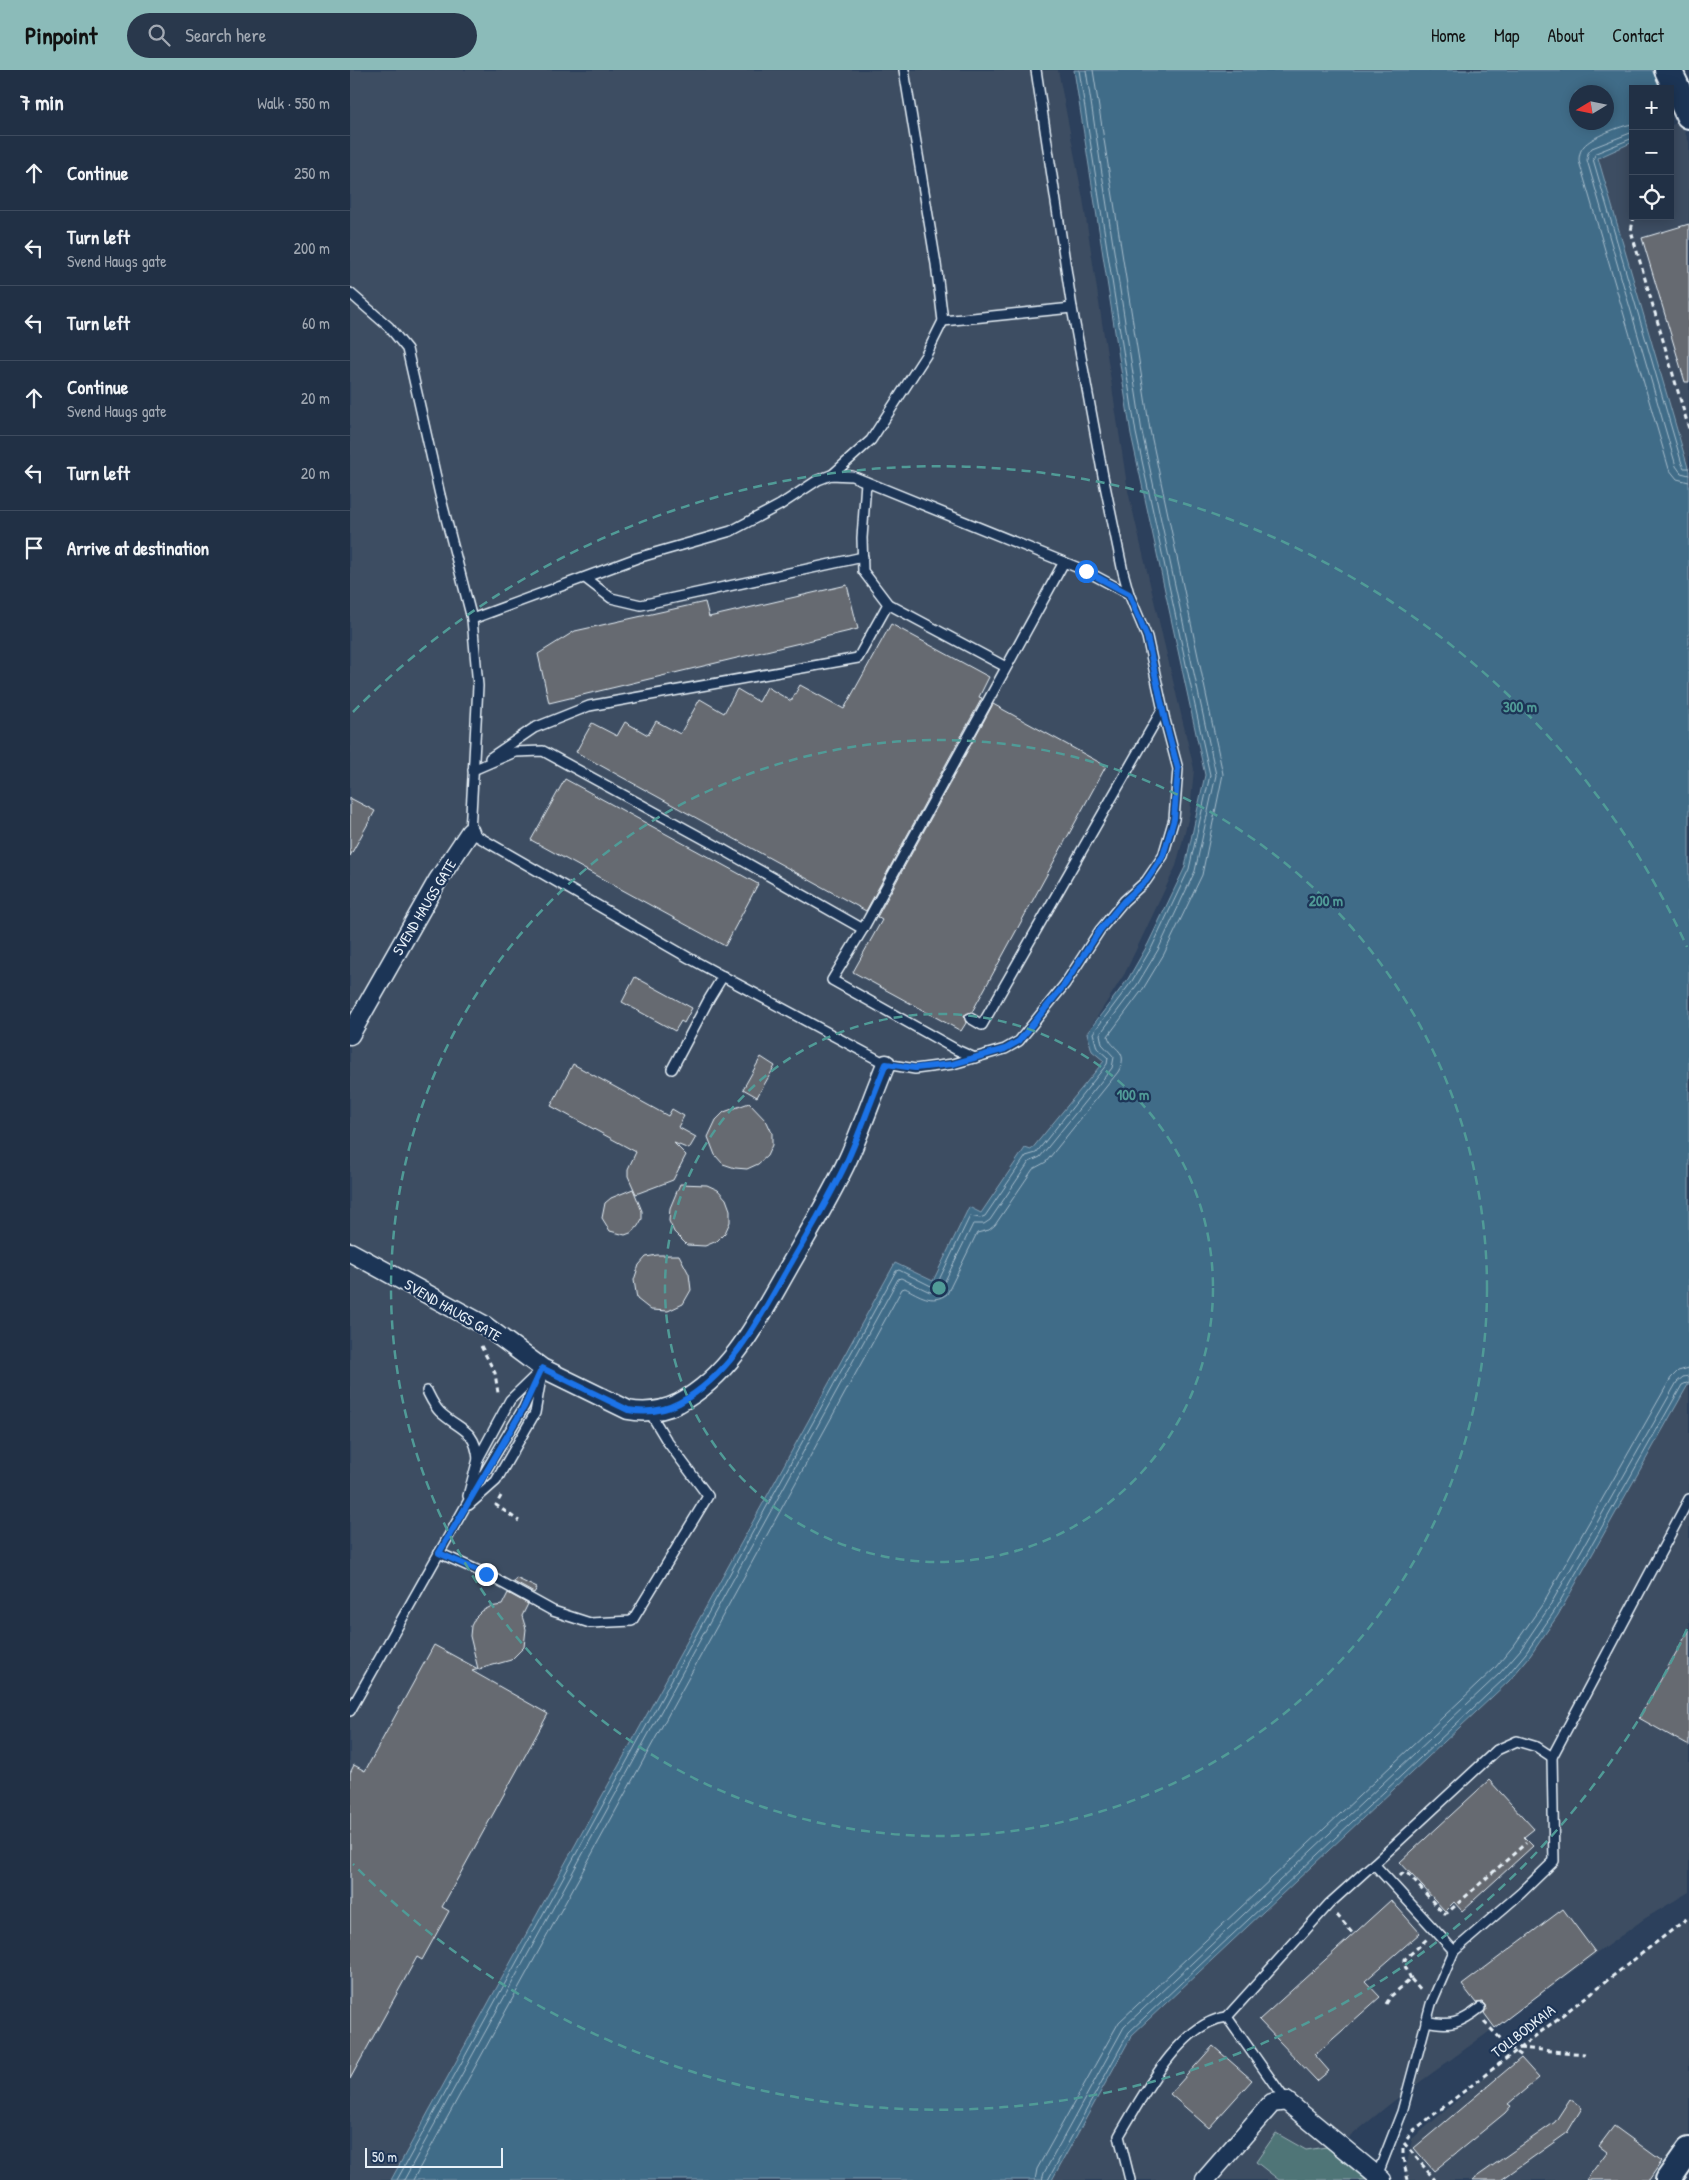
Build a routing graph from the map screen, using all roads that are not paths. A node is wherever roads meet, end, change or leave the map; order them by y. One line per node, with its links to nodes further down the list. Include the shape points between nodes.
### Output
1 (904, 70): 7 (lane)
2 (1036, 70): 6 (lane)
3 (1668, 70): 4 (main road)
4 (1689, 115)
5 (350, 293): 15 (lane, via 389,327 407,348)
6 (1072, 308): 7 (lane); 13 (lane)
7 (943, 321): 8 (lane, via 926,355 871,440)
8 (831, 475): 9 (lane, via 852,476); 12 (lane, via 731,531 637,558)
9 (866, 482): 10 (lane); 11 (lane)
10 (863, 558): 12 (lane, via 641,605 611,598); 14 (lane, via 863,571)
11 (1064, 562): 13 (lane); 16 (lane)
12 (585, 578): 15 (lane)
13 (1129, 594): 17 (lane, via 1147,637)
14 (888, 604): 16 (lane); 18 (lane, via 858,658 589,706 534,728)
15 (472, 618): 18 (lane, via 478,686)
16 (1006, 667): 20 (lane)
17 (1162, 710): 22 (lane, via 982,1025); 24 (lane, via 1178,769 1174,819 1163,856 1146,881 1100,930 1065,984 1019,1041)
18 (474, 770): 19 (lane); 20 (lane, via 515,752 543,751)
19 (470, 832): 21 (lane); 23 (street, SVEND HAUGS GATE, via 438,880)
20 (863, 929): 24 (lane, via 832,980)
21 (723, 976): 25 (lane); 26 (lane)
22 (970, 1018)
23 (350, 1034)
24 (975, 1058): 25 (lane, via 915,1068)
25 (886, 1064): 30 (street, SVEND HAUGS GATE, via 848,1160 741,1348 697,1391 678,1403)
26 (672, 1069)
27 (350, 1252): 28 (street, SVEND HAUGS GATE, via 484,1326)
28 (542, 1368): 30 (street, SVEND HAUGS GATE, via 628,1410); 31 (lane, via 510,1400); 32 (lane, via 521,1412); 34 (lane, via 535,1413 496,1481)
29 (427, 1391): 31 (lane, via 441,1412 468,1431)
30 (650, 1411): 35 (lane, via 667,1441 708,1496 632,1621 590,1624 553,1610)
31 (478, 1459): 32 (lane); 34 (lane)
32 (482, 1477): 34 (lane)
33 (1689, 1499): 37 (lane)
34 (464, 1510): 35 (lane)
35 (439, 1553): 36 (lane)
36 (350, 1711)
37 (1552, 1757): 38 (lane, via 1537,1747 1517,1741 1497,1750); 39 (lane, via 1554,1861)
38 (1374, 1864): 39 (lane); 41 (lane, via 1329,1904)
39 (1454, 1951): 42 (lane)
40 (1480, 2008): 42 (lane, via 1470,2016 1445,2026)
41 (1227, 2017): 43 (lane); 46 (lane, via 1217,2018 1192,2031 1153,2078 1119,2136)
42 (1426, 2021): 45 (lane, via 1402,2112)
43 (1286, 2101): 45 (street); 47 (street, via 1272,2103)
44 (1688, 2154): 48 (main road)
45 (1380, 2178)
46 (1130, 2180)
47 (1205, 2180)
48 (1668, 2180)

